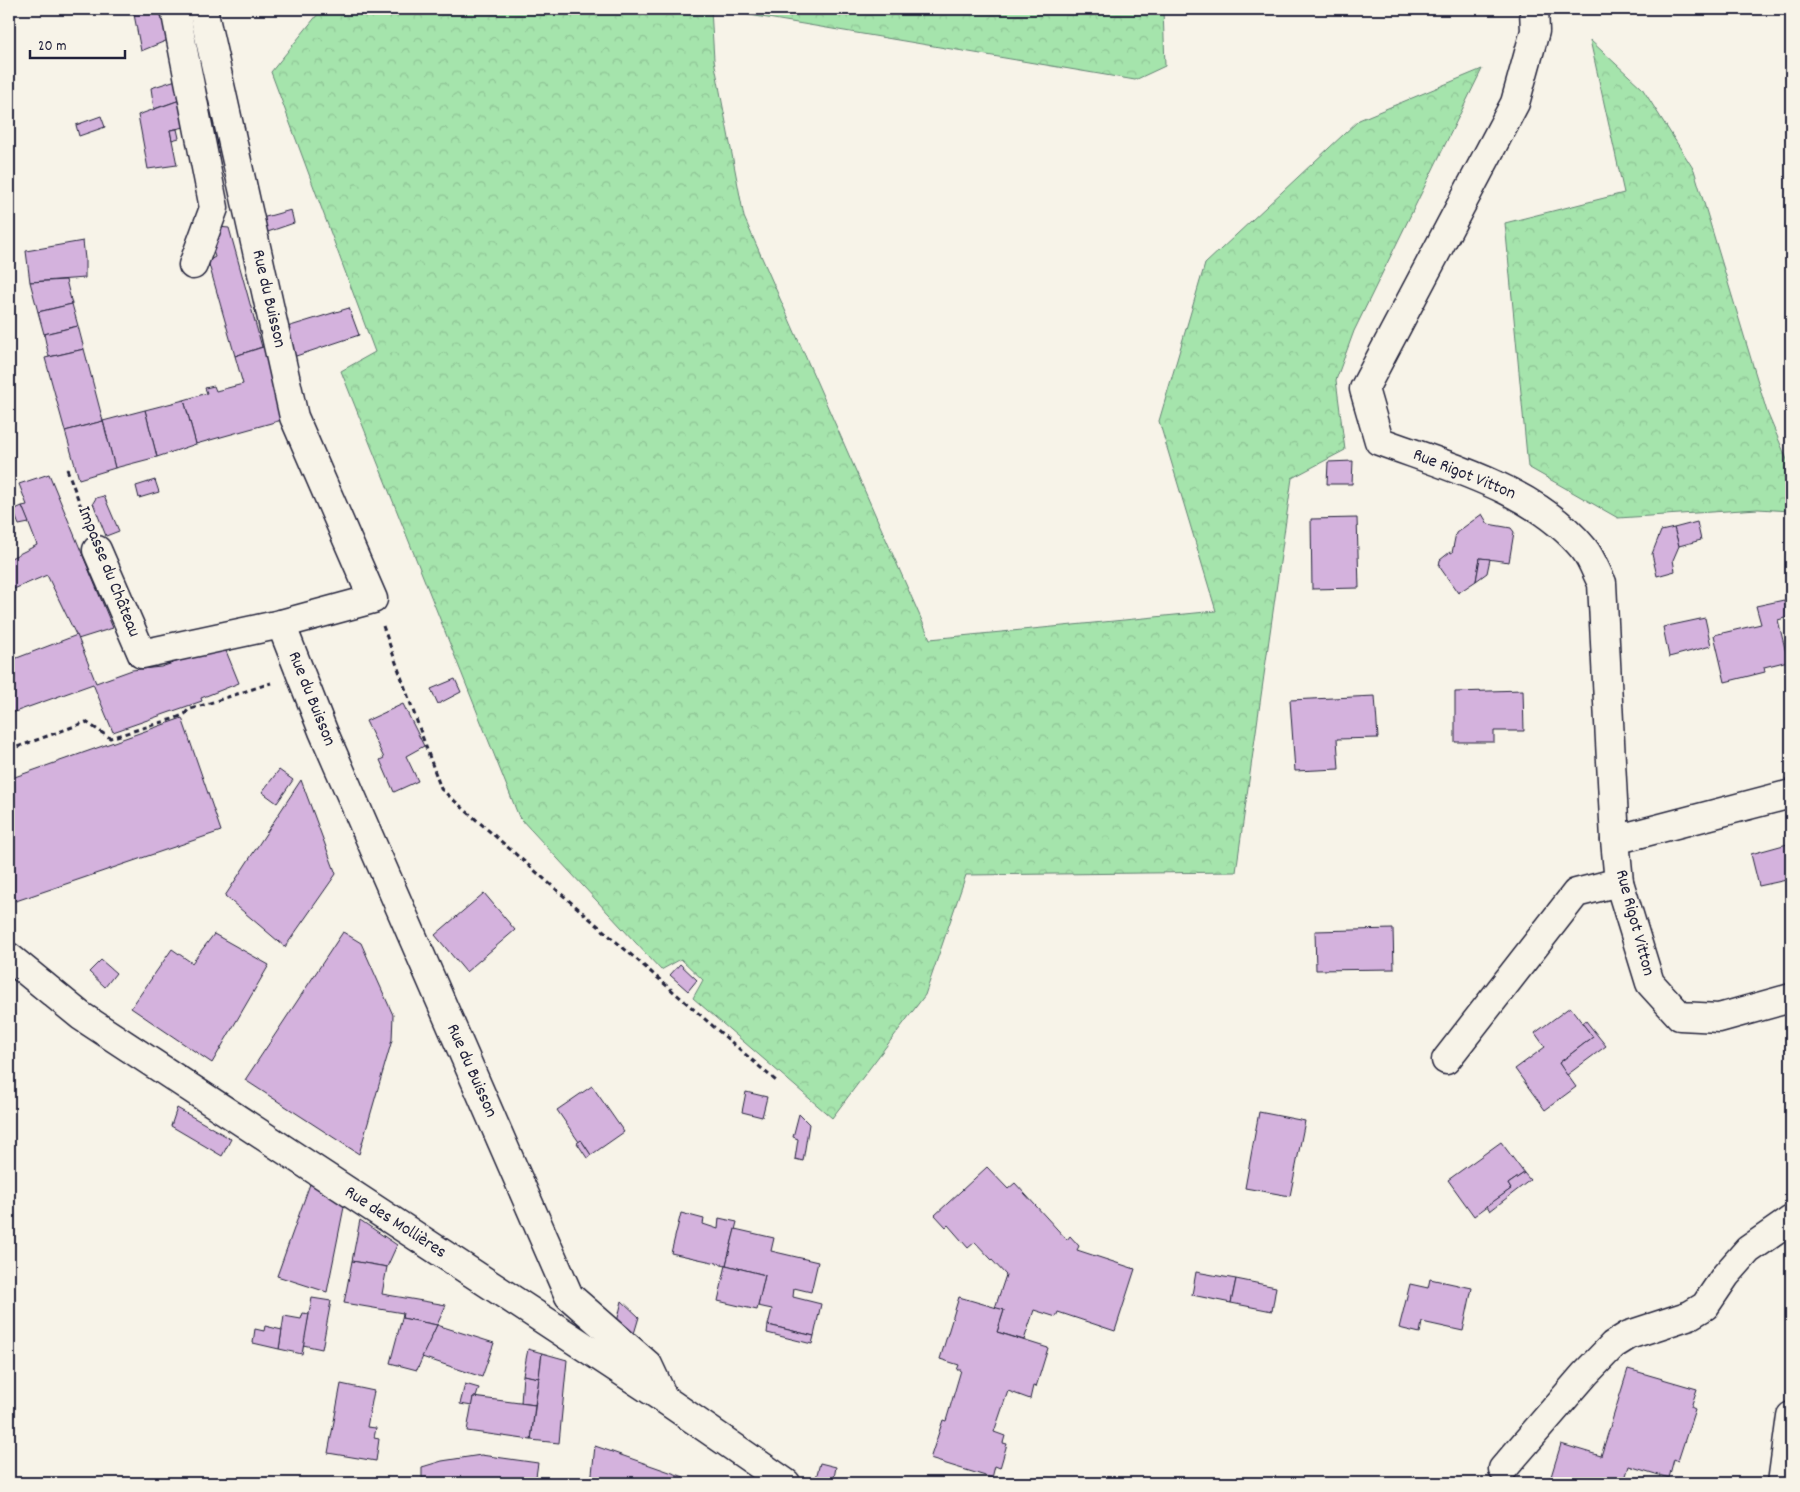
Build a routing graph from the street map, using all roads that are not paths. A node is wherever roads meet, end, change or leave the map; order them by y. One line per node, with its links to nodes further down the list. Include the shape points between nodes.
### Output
1 (175, 9): 4 (street, via 214,208)
2 (203, 9): 6 (street, Rue du Buisson, via 294,417 373,600)
3 (1534, 9): 8 (street, Rue Rigot Vitton, via 1535,31 1515,102 1364,389 1379,441 1508,489 1558,522 1585,550 1602,583)
4 (193, 265)
5 (97, 550): 6 (street, Impasse du Château, via 142,654)
6 (282, 624): 14 (street, Rue du Buisson, via 323,731 569,1296 648,1365)
7 (1791, 794): 8 (street)
8 (1615, 840): 9 (street, Rue Rigot Vitton)
9 (1619, 882): 11 (street, Rue Rigot Vitton, via 1650,983 1680,1016 1719,1018); 12 (street, via 1576,893)
10 (9, 957): 14 (street, Rue des Mollières, via 81,1016)
11 (1791, 998)
12 (1446, 1060)
13 (1791, 1220): 16 (street, via 1748,1250 1705,1306 1613,1345)
14 (664, 1399): 17 (street, Rue des Mollières)
15 (1791, 1416): 18 (street)
16 (1503, 1470)
17 (786, 1483)
18 (1782, 1483)

